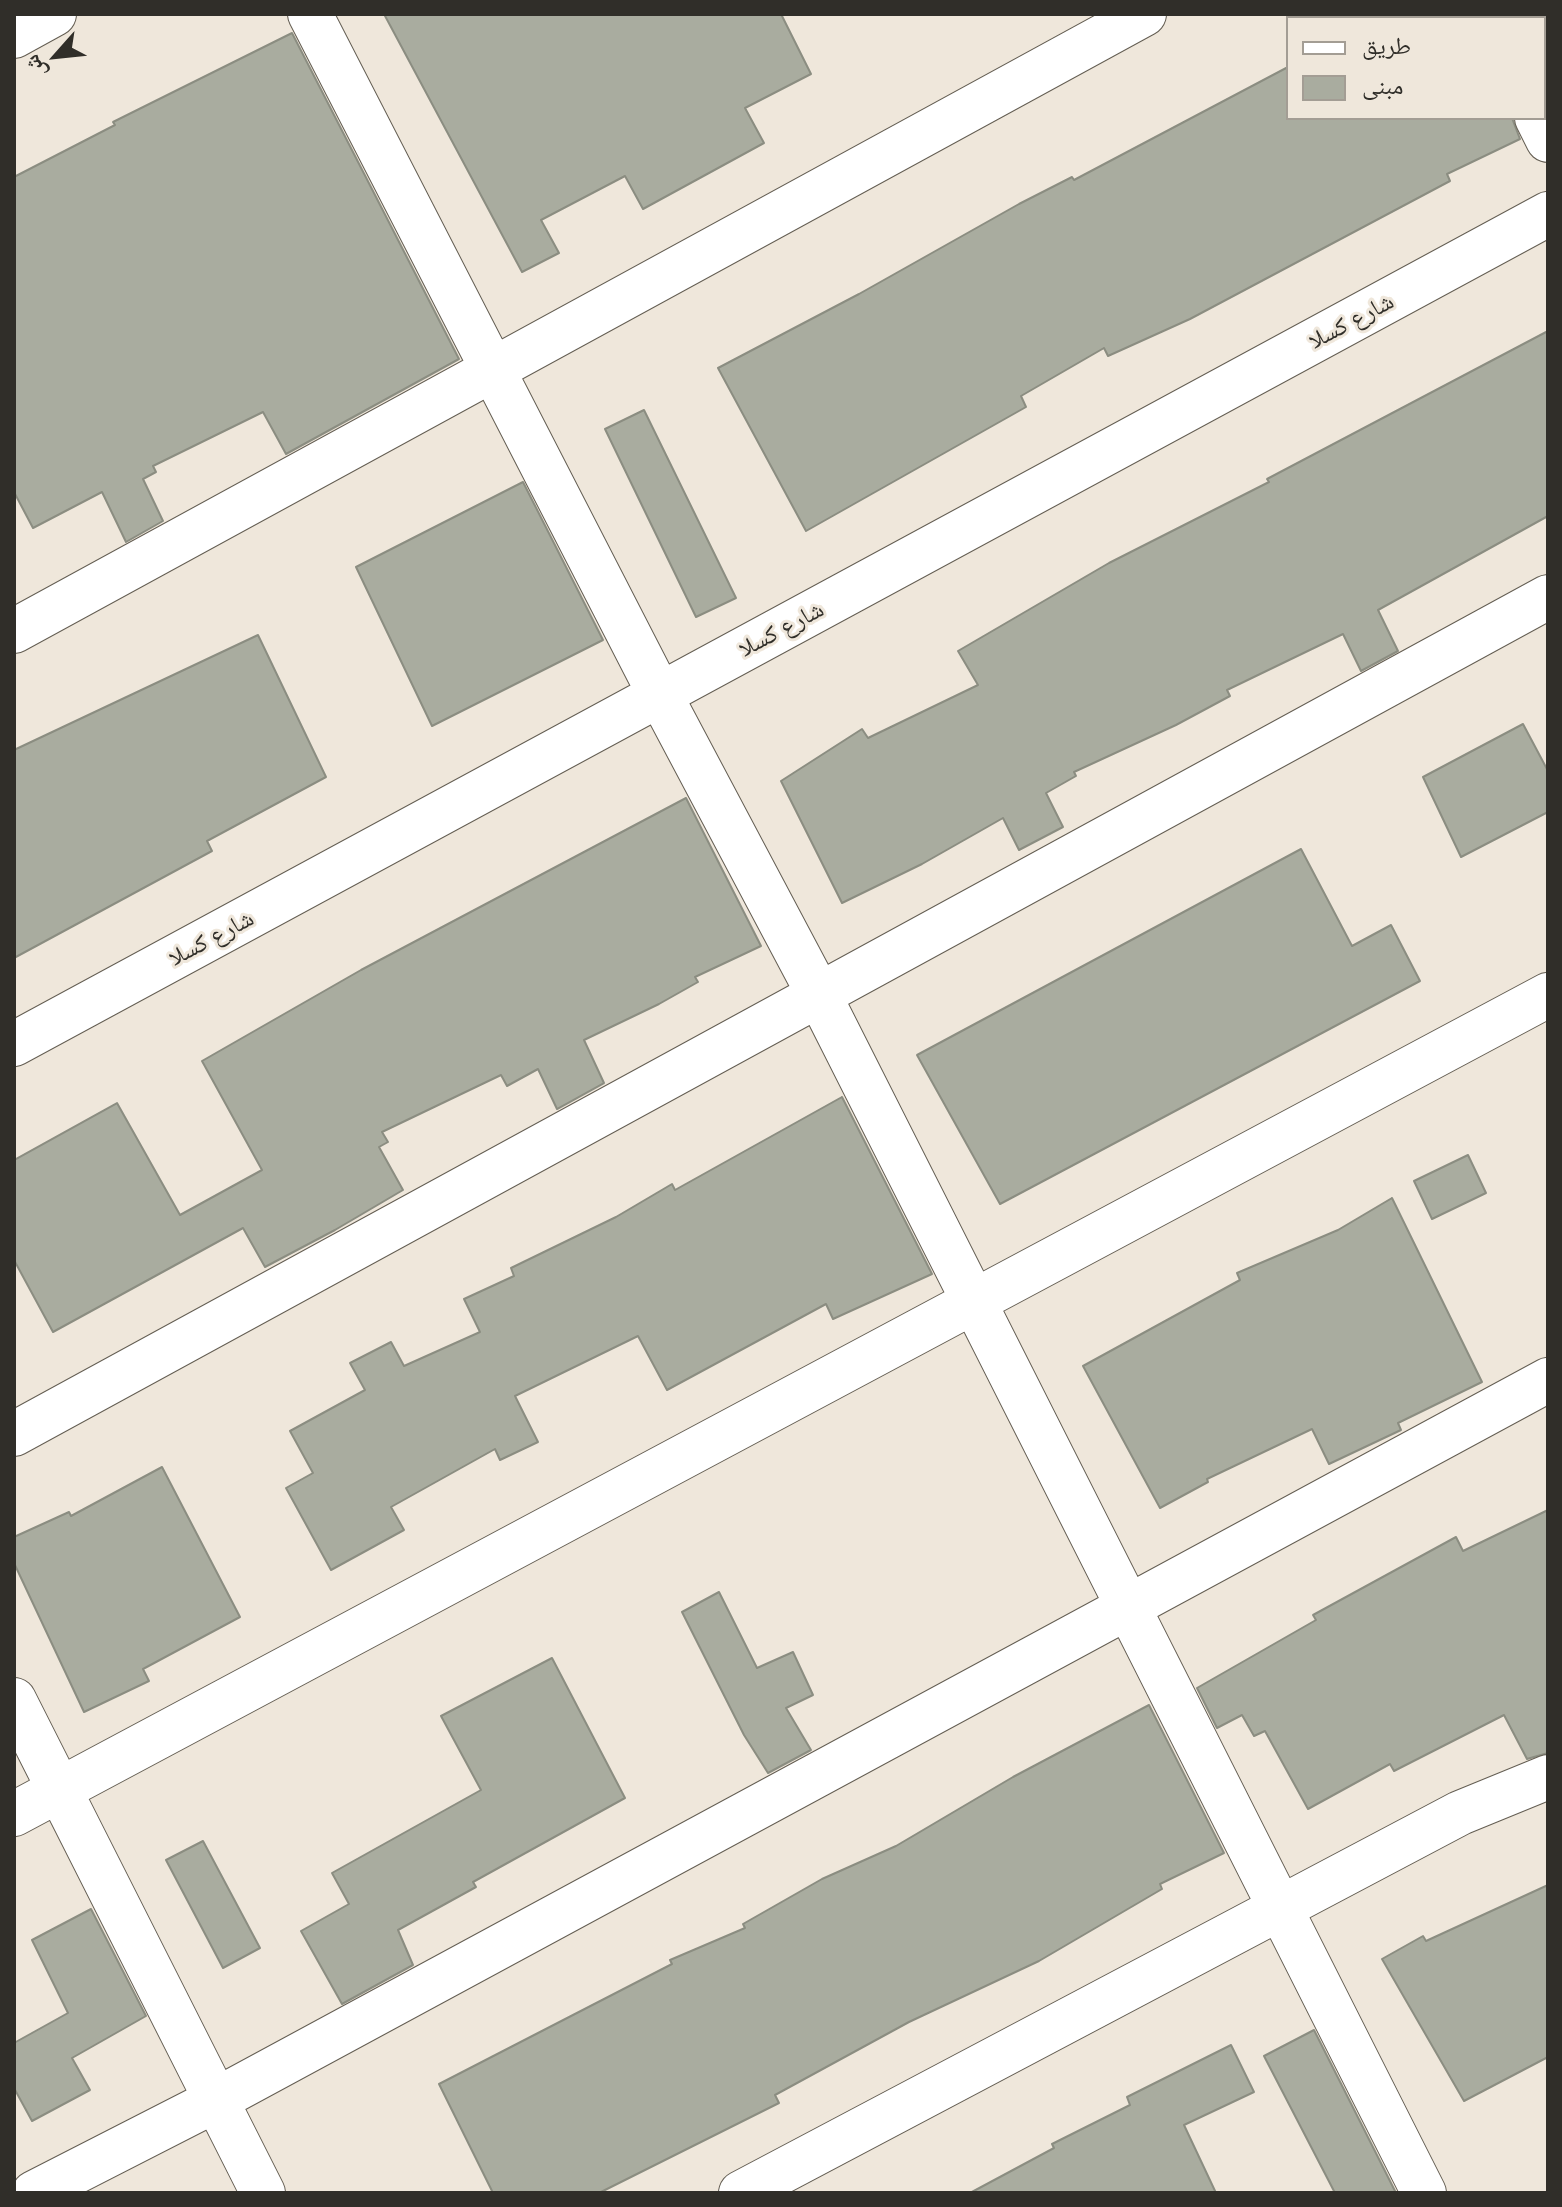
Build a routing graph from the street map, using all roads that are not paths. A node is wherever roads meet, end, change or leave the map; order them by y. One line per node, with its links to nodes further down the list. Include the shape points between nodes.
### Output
1 (54, 14): 4 (street)
2 (310, 14): 8 (street)
3 (1144, 14): 8 (street)
4 (14, 36)
5 (1538, 120): 6 (street)
6 (1548, 140)
7 (1548, 214): 11 (street, شارع كسلا)
8 (494, 369): 10 (street); 11 (street)
9 (1548, 597): 12 (street)
10 (14, 631)
11 (660, 695): 12 (street); 14 (street, شارع كسلا)
12 (818, 993): 15 (street); 17 (street)
13 (1548, 995): 15 (street)
14 (14, 1044)
15 (975, 1300): 18 (street); 21 (street)
16 (1548, 1380): 18 (street)
17 (14, 1434)
18 (1128, 1610): 23 (street); 24 (street)
19 (14, 1700): 21 (street)
20 (1548, 1777): 23 (street, via 1460,1813)
21 (61, 1789): 22 (street); 24 (street)
22 (14, 1814)
23 (1281, 1910): 27 (street); 28 (street)
24 (216, 2100): 25 (street); 26 (street)
25 (34, 2193)
26 (263, 2193)
27 (741, 2193)
28 (1424, 2193)

